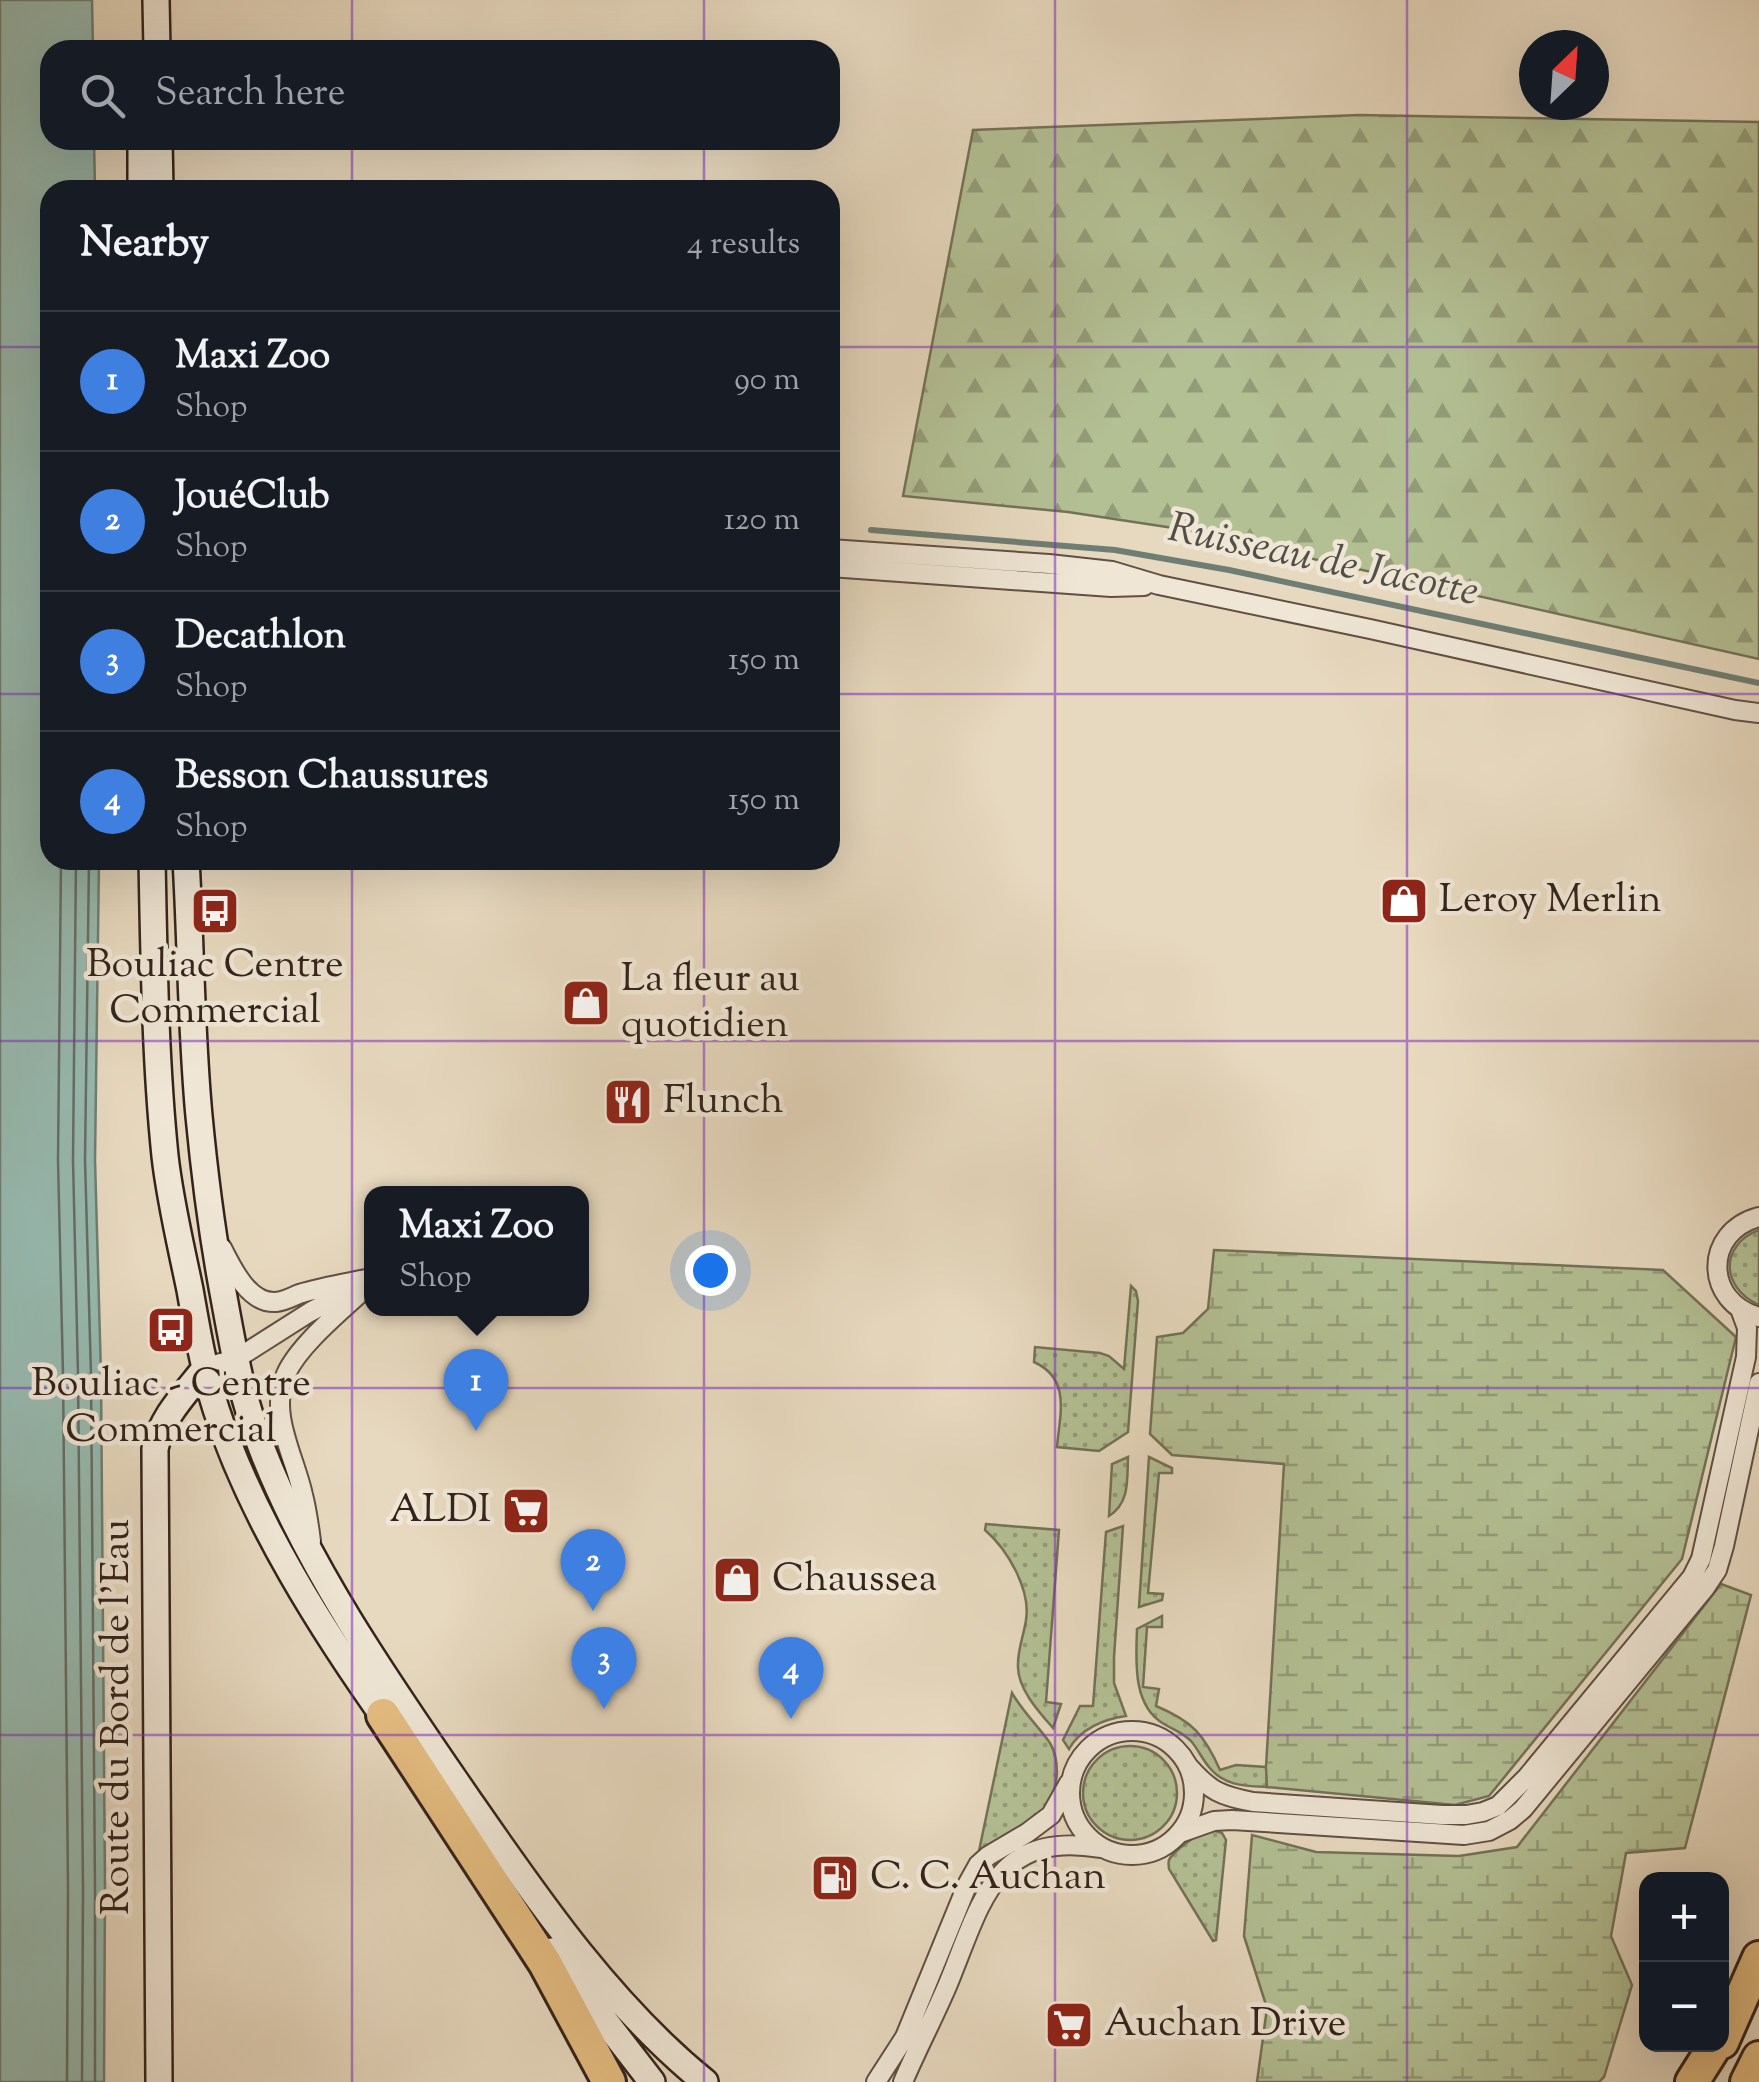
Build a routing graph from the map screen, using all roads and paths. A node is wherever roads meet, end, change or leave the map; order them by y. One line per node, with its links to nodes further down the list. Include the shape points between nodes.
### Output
1 (141, 0): 3 (main road)
2 (156, 0): 4 (main road)
3 (141, 40)
4 (157, 40)
5 (141, 150): 7 (main road)
6 (159, 150): 8 (main road)
7 (141, 180)
8 (160, 180)
9 (840, 550): 11 (street, via 1049,564)
10 (840, 568): 11 (street)
11 (1159, 585): 12 (street)
12 (1735, 710): 13 (street); 14 (street)
13 (1759, 713)
14 (1759, 723)
15 (152, 870): 25 (main road, via 165,1159)
16 (186, 870): 18 (main road, via 198,1113)
17 (1759, 1216): 22 (street, via 1736,1227 1720,1250 1720,1283)
18 (211, 1227): 19 (street, via 250,1291 268,1302); 24 (main road)
19 (364, 1281)
20 (364, 1284): 24 (street)
21 (364, 1287): 27 (street, via 304,1347 281,1389)
22 (1740, 1310): 23 (street); 29 (street, via 1746,1357 1707,1540 1692,1577 1498,1806 1442,1815 1253,1802 1227,1798)
23 (1759, 1316)
24 (236, 1359): 25 (street); 27 (main road, via 262,1449)
25 (206, 1367): 28 (main road, via 260,1512); 39 (main road, Route du Bord de l'Eau, via 158,1431 155,1449)
26 (1759, 1383): 31 (street, via 1724,1546 1706,1588 1510,1820 1464,1835 1232,1820)
27 (314, 1556): 42 (main road, via 399,1698 526,1883 640,2022)
28 (383, 1715): 40 (highway, via 545,1964); 41 (main road)
29 (1189, 1767): 30 (street, via 1160,1737 1124,1730 1090,1746); 31 (street, via 1194,1801)
30 (1070, 1783): 32 (street, via 1074,1818); 43 (street, via 1051,1815 978,1865 904,2037)
31 (1180, 1834): 32 (street, via 1144,1854)
32 (1102, 1848): 44 (street, via 1052,1845 996,1877)
33 (1759, 1958): 34 (highway)
34 (1729, 2023)
35 (1712, 2052): 45 (highway)
36 (1716, 2052): 46 (highway)
37 (1759, 2058): 47 (highway)
38 (1759, 2066): 47 (highway)
39 (160, 2082)
40 (609, 2082)
41 (652, 2082)
42 (705, 2082)
43 (876, 2082)
44 (904, 2082)
45 (1692, 2082)
46 (1702, 2082)
47 (1750, 2082)

